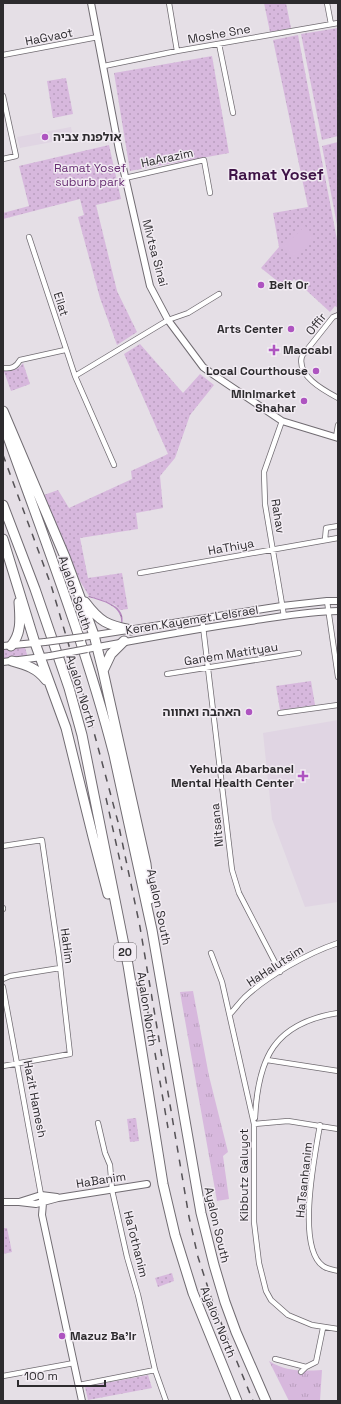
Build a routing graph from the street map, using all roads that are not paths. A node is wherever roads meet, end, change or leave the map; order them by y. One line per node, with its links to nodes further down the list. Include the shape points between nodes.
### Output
1 (91, 3): 6 (street, Mivtsa Sinai)
2 (169, 3): 8 (street)
3 (327, 3): 5 (street)
4 (338, 23): 5 (street, Moshe Sne)
5 (331, 24): 7 (street, Moshe Sne)
6 (98, 37): 9 (street, HaGvaot); 10 (street, Mivtsa Sinai)
7 (219, 44): 8 (street, Moshe Sne); 12 (street)
8 (177, 51): 10 (street, Moshe Sne)
9 (3, 55)
10 (104, 66): 14 (street, Mivtsa Sinai)
11 (3, 96): 13 (street, via 16,156)
12 (233, 113)
13 (3, 159)
14 (125, 178): 15 (street, HaArazim, via 204,160); 19 (street, Mivtsa Sinai, via 150,286)
15 (210, 192)
16 (29, 237): 20 (street, Eilat)
17 (219, 294): 19 (street, via 188,313)
18 (338, 315): 23 (street, Offir, via 301,360 313,384)
19 (168, 320): 22 (street); 25 (street, Mivtsa Sinai, via 203,367)
20 (65, 350): 21 (street, via 20,360 13,368); 22 (street, Eilat)
21 (3, 368)
22 (75, 376): 29 (street, Eilat)
23 (338, 398)
24 (3, 411): 38 (highway)
25 (282, 421): 28 (street, Mivtsa Sinai); 35 (street, Rahav, via 264,472 265,504)
26 (3, 423): 64 (highway, Ayalon South / 20, via 107,727)
27 (338, 425): 28 (street)
28 (337, 438)
29 (114, 464)
30 (3, 505): 67 (highway, Ayalon North / 20, via 35,589 69,688 82,735)
31 (338, 526): 34 (street, via 326,528)
32 (338, 538): 34 (street, HaThiya)
33 (3, 539): 37 (highway)
34 (325, 540): 35 (street, HaThiya)
35 (274, 550): 36 (street, HaThiya); 41 (street, Rahav)
36 (140, 573)
37 (19, 589): 50 (highway); 51 (highway, via 20,626 16,640)
38 (79, 592): 47 (highway, via 101,620); 48 (highway)
39 (327, 601): 40 (street, Keren Kayemet LeIsrael); 41 (street, Keren Kayemet LeIsrael); 42 (street)
40 (338, 601)
41 (282, 606): 44 (street, Rahav); 45 (street, Keren Kayemet LeIsrael)
42 (328, 611): 43 (street, Keren Kayemet LeIsrael); 44 (street, Keren Kayemet LeIsrael); 59 (street)
43 (338, 611)
44 (284, 616): 46 (street, Keren Kayemet LeIsrael)
45 (202, 618): 46 (street, Nitsana); 47 (street, Keren Kayemet LeIsrael)
46 (203, 628): 49 (street, Keren Kayemet LeIsrael); 56 (street, Nitsana)
47 (132, 630): 48 (street, Keren Kayemet LeIsrael)
48 (94, 635): 50 (street, Keren Kayemet LeIsrael, bridge); 52 (highway)
49 (124, 641): 52 (street, Keren Kayemet LeIsrael); 57 (highway, via 110,654)
50 (35, 643): 51 (street, Keren Kayemet LeIsrael); 54 (highway)
51 (7, 646)
52 (97, 647): 54 (street, Keren Kayemet LeIsrael, bridge); 57 (highway)
53 (299, 652): 56 (street, Ganem Matityau)
54 (40, 657): 55 (street, Keren Kayemet LeIsrael); 60 (highway)
55 (7, 661): 60 (highway, via 29,665)
56 (208, 668): 58 (street, Ganem Matityau); 69 (street, Nitsana, via 232,870 239,893)
57 (103, 671): 64 (highway, via 146,864)
58 (166, 674)
59 (338, 677)
60 (51, 685): 67 (highway, via 66,728 92,837)
61 (338, 705): 62 (street)
62 (280, 713)
63 (3, 846): 68 (street, HaHim, via 42,840)
64 (152, 930): 105 (highway, Ayalon South / 20, via 194,1175 212,1258 236,1332)
65 (338, 943): 69 (street, HaHalutsim)
66 (211, 953): 73 (street, Kibbutz Galuyot)
67 (128, 965): 104 (highway, Ayalon North / 20, via 163,1184 175,1236 193,1293)
68 (60, 968): 70 (street, via 10,976); 75 (street, HaHim, via 70,1054)
69 (280, 972): 73 (street, HaHalutsim, via 245,998)
70 (3, 980)
71 (3, 987): 75 (street, Hazit Hamesh)
72 (338, 1013): 74 (street, via 323,1015 292,1029 269,1052)
73 (230, 1014): 79 (street, Kibbutz Galuyot)
74 (266, 1060): 77 (street); 79 (street, via 258,1086)
75 (17, 1064): 76 (street); 84 (street, Hazit Hamesh)
76 (3, 1066)
77 (338, 1071)
78 (98, 1123): 83 (street, HaTothanim, via 110,1165)
79 (254, 1124): 80 (street, via 288,1121); 93 (street, Kibbutz Galuyot, via 254,1222 259,1263 266,1291 288,1315)
80 (320, 1125): 81 (street); 92 (street, HaTsanhanim, via 311,1177 308,1218 311,1242 317,1259 324,1266)
81 (338, 1128)
82 (147, 1184): 83 (street, HaBanim)
83 (112, 1190): 86 (street, HaBanim); 98 (street, HaTothanim)
84 (42, 1195): 85 (street, HaBanim); 86 (street, HaBanim); 89 (street, Hazit Hamesh)
85 (34, 1197): 88 (street, HaBanim); 90 (street, Hazit Hamesh)
86 (58, 1198): 89 (street, HaBanim)
87 (3, 1202): 88 (street, HaBanim)
88 (19, 1202): 90 (street, HaBanim)
89 (43, 1203): 90 (street, HaBanim); 91 (street, Hazit Hamesh)
90 (36, 1204): 91 (street, Hazit Hamesh)
91 (42, 1215): 96 (street, Hazit Hamesh)
92 (338, 1271)
93 (323, 1328): 94 (street, Kibbutz Galuyot); 97 (street, via 316,1362)
94 (338, 1329)
95 (275, 1359): 97 (street)
96 (74, 1363): 100 (street); 101 (street, Hazit Hamesh)
97 (306, 1367): 99 (street)
98 (155, 1370): 101 (street); 103 (street, HaTothanim)
99 (301, 1372)
100 (3, 1376)
101 (79, 1385): 102 (street, Hazit Hamesh)
102 (82, 1401)
103 (166, 1401)
104 (237, 1401)
105 (266, 1401)

